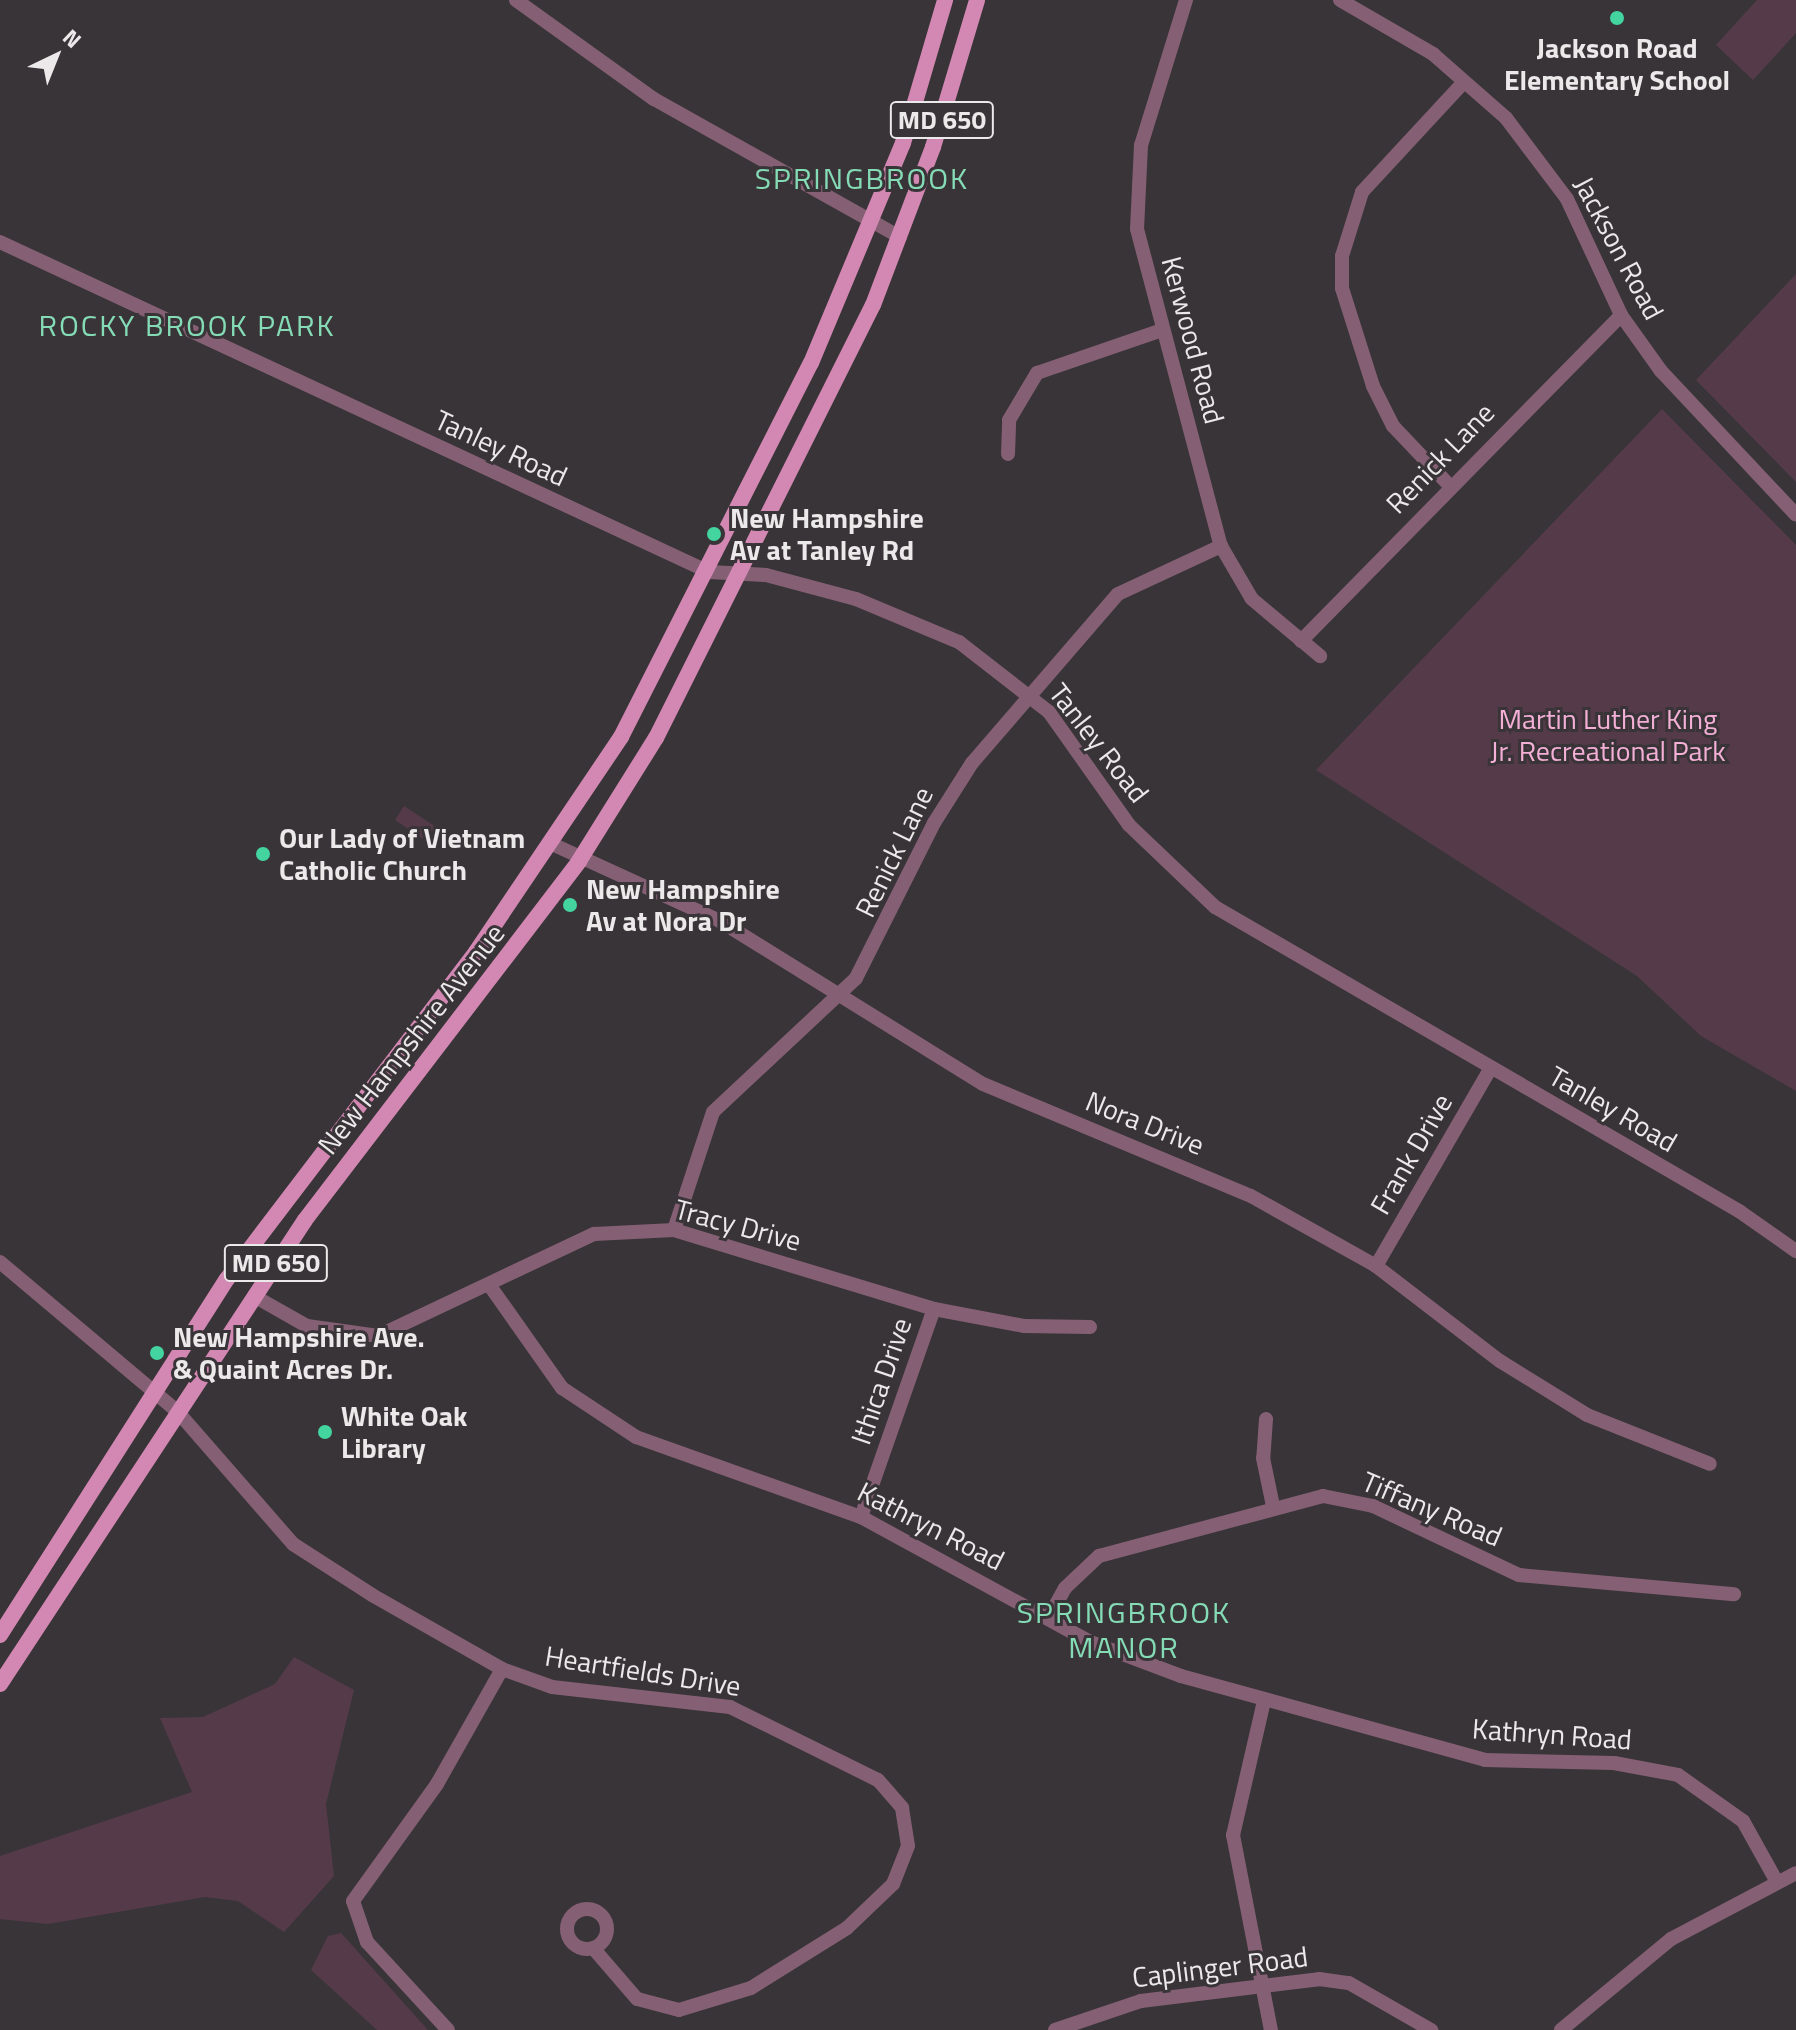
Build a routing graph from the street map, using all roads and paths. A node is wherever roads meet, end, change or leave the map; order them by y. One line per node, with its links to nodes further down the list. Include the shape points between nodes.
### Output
1 (516, 0): 7 (street, via 654,99)
2 (945, 0): 7 (main road, New Hampshire Avenue / MD 650)
3 (977, 0): 8 (main road, New Hampshire Avenue / MD 650)
4 (1186, 0): 11 (street, Kerwood Road, via 1133,189)
5 (1340, 0): 6 (street, Jackson Road, via 1433,54)
6 (1464, 82): 10 (street, Jackson Road, via 1506,118 1567,199); 13 (street, via 1362,192 1342,256 1342,288 1373,386 1393,426)
7 (871, 221): 8 (street); 16 (main road, New Hampshire Avenue / MD 650)
8 (900, 237): 17 (main road, New Hampshire Avenue / MD 650)
9 (0, 242): 16 (street, Tanley Road)
10 (1621, 315): 13 (street, Renick Lane); 14 (street, Jackson Road, via 1691,410)
11 (1162, 330): 12 (street, via 1037,373 1009,420); 15 (street, Kerwood Road)
12 (1008, 454)
13 (1449, 485): 18 (street, Renick Lane)
14 (1796, 515)
15 (1221, 546): 18 (street, Kerwood Road, via 1252,599); 20 (street, Renick Lane, via 1118,594)
16 (709, 572): 17 (street, Tanley Road); 21 (main road, New Hampshire Avenue / MD 650, via 621,737)
17 (741, 574): 20 (street, Tanley Road, via 916,621 991,662); 22 (main road, New Hampshire Avenue / MD 650, via 656,738)
18 (1301, 641): 19 (street, Kerwood Road)
19 (1320, 656)
20 (1031, 696): 23 (street, Renick Lane, via 949,795 890,922); 24 (street, Tanley Road, via 1129,825 1215,907)
21 (552, 844): 22 (street, Nora Drive); 25 (main road, New Hampshire Avenue / MD 650)
22 (579, 861): 23 (street, Nora Drive, via 720,921); 26 (main road, New Hampshire Avenue / MD 650)
23 (836, 1000): 27 (street, Renick Lane, via 713,1112); 30 (street, Nora Drive, via 983,1084 1238,1190)
24 (1490, 1069): 28 (street, Tanley Road); 30 (street, Frank Drive)
25 (340, 1125): 26 (main road); 35 (main road, New Hampshire Avenue / MD 650)
26 (364, 1142): 32 (main road, New Hampshire Avenue / MD 650)
27 (674, 1230): 31 (street, Tracy Drive, via 594,1234); 33 (street, Tracy Drive)
28 (1796, 1251)
29 (0, 1262): 35 (street, Heartfields Drive)
30 (1376, 1266): 38 (street, Nora Drive, via 1500,1361 1587,1415)
31 (490, 1286): 32 (street, Tracy Drive, via 378,1336 307,1326); 40 (street, Kathryn Road, via 538,1362 596,1415 636,1437)
32 (254, 1296): 36 (main road, New Hampshire Avenue / MD 650)
33 (934, 1309): 34 (street, Tracy Drive, via 1024,1326); 40 (street, Ithica Drive)
34 (1090, 1327)
35 (152, 1390): 36 (street, Heartfields Drive); 43 (main road, New Hampshire Avenue / MD 650)
36 (177, 1411): 44 (street, Heartfields Drive, via 293,1544); 45 (main road, New Hampshire Avenue / MD 650)
37 (1266, 1419): 39 (street)
38 (1710, 1464)
39 (1273, 1506): 41 (street, Tiffany Road, via 1350,1498 1546,1581); 42 (street, Tiffany Road, via 1099,1556 1065,1588)
40 (861, 1517): 42 (street, Kathryn Road)
41 (1734, 1594)
42 (1049, 1617): 46 (street, Kathryn Road, via 1129,1658)
43 (0, 1635)
44 (502, 1669): 49 (street, Heartfields Drive, via 552,1687 730,1707 878,1780 902,1808 908,1846 893,1884 847,1928 751,1988 679,2010 637,1999); 51 (street, via 437,1784 353,1901 367,1942)
45 (0, 1684)
46 (1264, 1701): 48 (street, Kathryn Road, via 1485,1760 1614,1763 1678,1775 1743,1821); 50 (street, via 1233,1835)
47 (1796, 1873): 48 (street)
48 (1777, 1882): 55 (street, via 1636,1963)
49 (593, 1948)
50 (1265, 1984): 52 (street, Caplinger Road, via 1141,2001); 53 (street); 54 (street, Caplinger Road, via 1349,1983)
51 (448, 2030)
52 (1055, 2030)
53 (1271, 2030)
54 (1431, 2030)
55 (1561, 2030)

